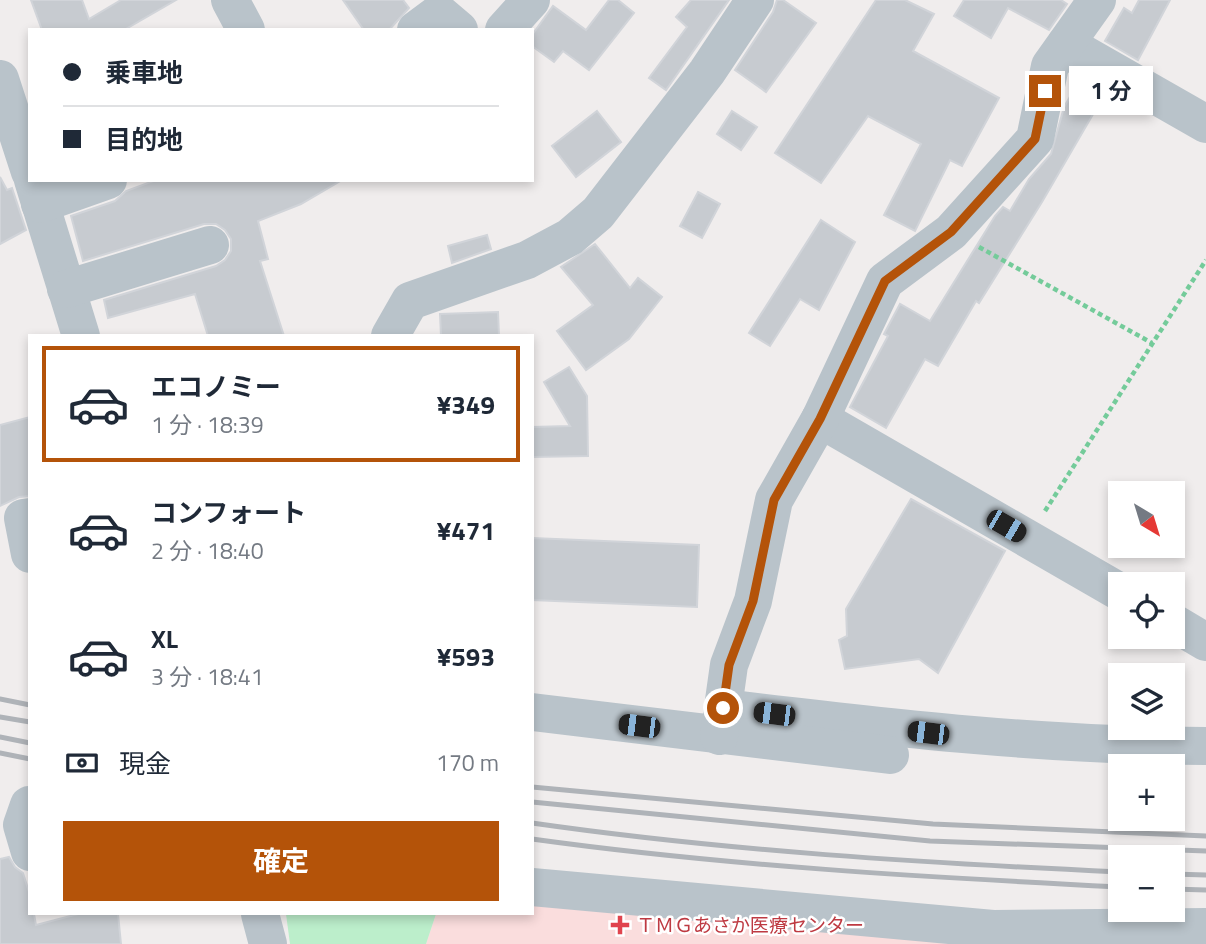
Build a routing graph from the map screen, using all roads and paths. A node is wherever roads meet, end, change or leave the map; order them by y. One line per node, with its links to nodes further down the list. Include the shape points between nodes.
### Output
1 (230, 0): 5 (street)
2 (531, 0): 8 (street)
3 (755, 0): 20 (street, via 707,72 598,213 570,237 527,260 410,301)
4 (1097, 0): 9 (street)
5 (245, 28)
6 (419, 28): 7 (street, via 439,13)
7 (457, 28)
8 (507, 28)
9 (1066, 44): 11 (street); 15 (street, via 1050,66 1035,139)
10 (0, 79): 12 (street)
11 (1206, 124)
12 (28, 166)
13 (78, 182): 14 (street)
14 (34, 185): 18 (street)
15 (951, 232): 21 (path); 22 (street, via 885,281)
16 (210, 245): 18 (street)
17 (1206, 260): 21 (path)
18 (66, 289): 19 (street)
19 (80, 334)
20 (391, 334)
21 (1152, 342): 24 (path)
22 (820, 419): 24 (street); 30 (street, via 774,500 753,601 729,665)
23 (28, 517): 25 (street, via 23,518)
24 (1028, 538): 26 (street)
25 (28, 544)
26 (1108, 585)
27 (1185, 630): 28 (street)
28 (1206, 642)
29 (534, 712): 30 (street)
30 (721, 722): 31 (street, via 1049,743); 32 (street)
31 (1206, 746)
32 (890, 755)
33 (19, 803): 34 (street)
34 (28, 845)
35 (534, 887): 38 (street)
36 (260, 915): 39 (street)
37 (1206, 927): 38 (street)
38 (992, 937)
39 (268, 944)

